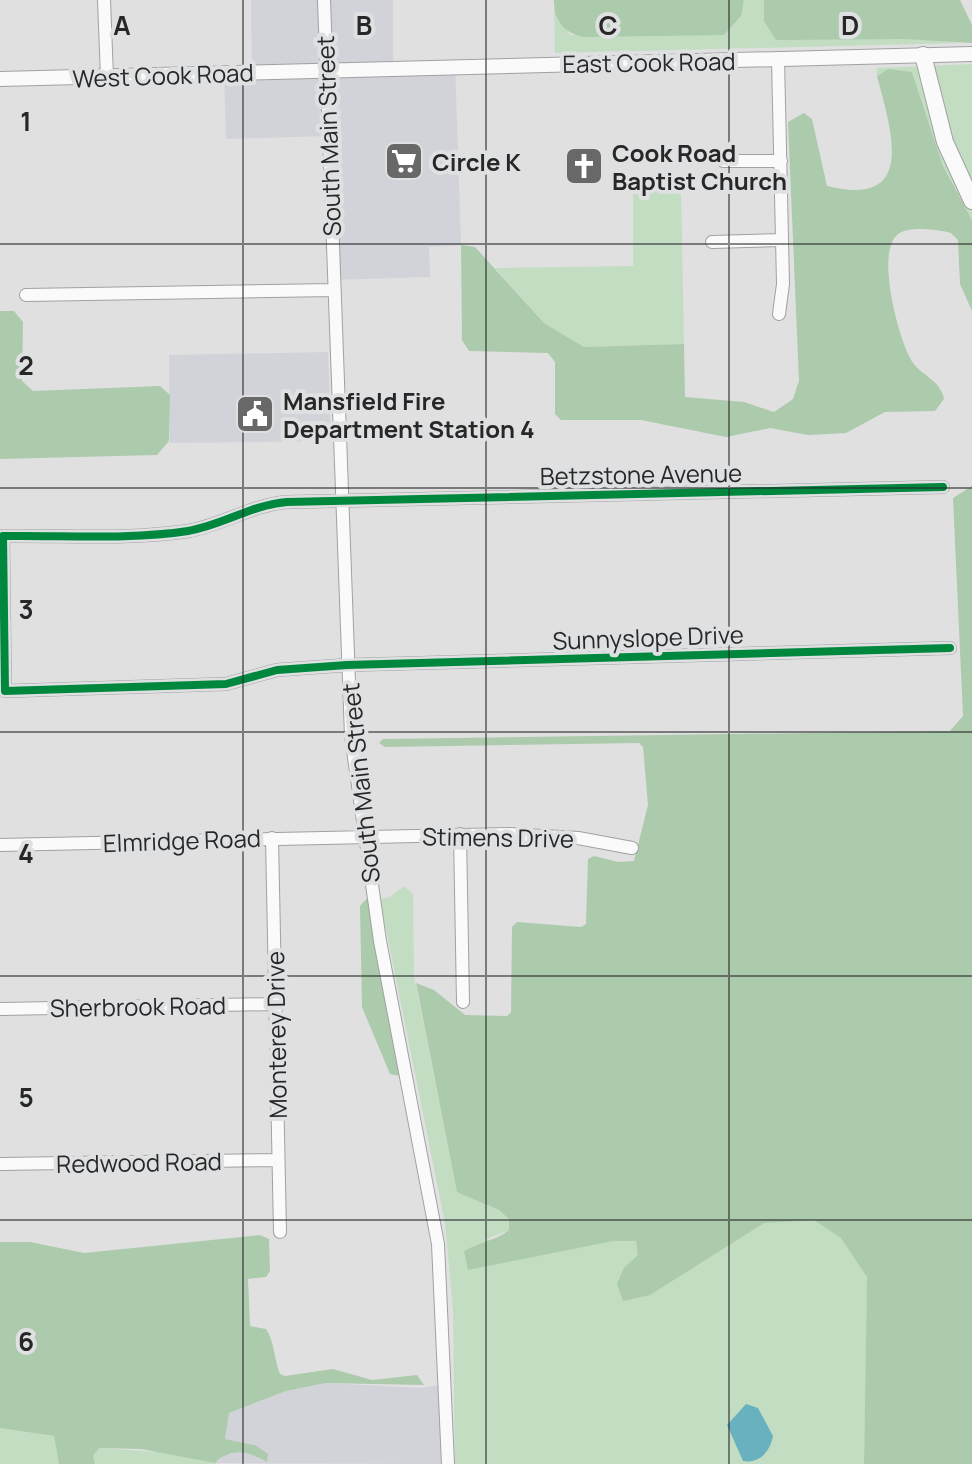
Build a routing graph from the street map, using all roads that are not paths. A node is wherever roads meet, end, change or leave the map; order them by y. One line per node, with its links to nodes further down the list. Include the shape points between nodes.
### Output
1 (104, 0): 7 (street)
2 (324, 0): 6 (street, South Main Street)
3 (967, 54): 4 (main road, East Cook Road)
4 (923, 55): 5 (main road, East Cook Road); 11 (highway, via 945,142)
5 (778, 59): 6 (main road, East Cook Road); 10 (street)
6 (326, 70): 7 (main road, West Cook Road); 14 (street, South Main Street)
7 (107, 77): 8 (main road, West Cook Road)
8 (0, 79)
9 (723, 161): 10 (street)
10 (781, 161): 12 (street)
11 (972, 201)
12 (782, 240): 13 (street); 16 (street)
13 (712, 242)
14 (333, 290): 15 (street); 18 (street, South Main Street)
15 (26, 295)
16 (779, 314)
17 (943, 487): 18 (street, Betzstone Avenue)
18 (340, 501): 20 (street, South Main Street); 21 (street, Betzstone Avenue, via 269,504 185,531 3,536)
19 (950, 648): 20 (street, Sunnyslope Drive)
20 (347, 665): 21 (street, Sunnyslope Drive, via 277,670 226,684); 23 (street, South Main Street)
21 (5, 691)
22 (460, 834): 23 (street, Stimens Drive); 26 (street, Stimens Drive, via 549,834); 27 (street)
23 (364, 836): 24 (street, Elmridge Road); 33 (street, South Main Street, via 438,1244)
24 (272, 838): 25 (street, Elmridge Road); 28 (street, Monterey Drive)
25 (0, 845)
26 (632, 848)
27 (463, 1002)
28 (275, 1004): 29 (street, Sherbrook Road); 30 (street, Monterey Drive)
29 (0, 1009)
30 (278, 1160): 31 (street, Redwood Road); 32 (street, Monterey Drive)
31 (0, 1164)
32 (280, 1232)
33 (448, 1464)

